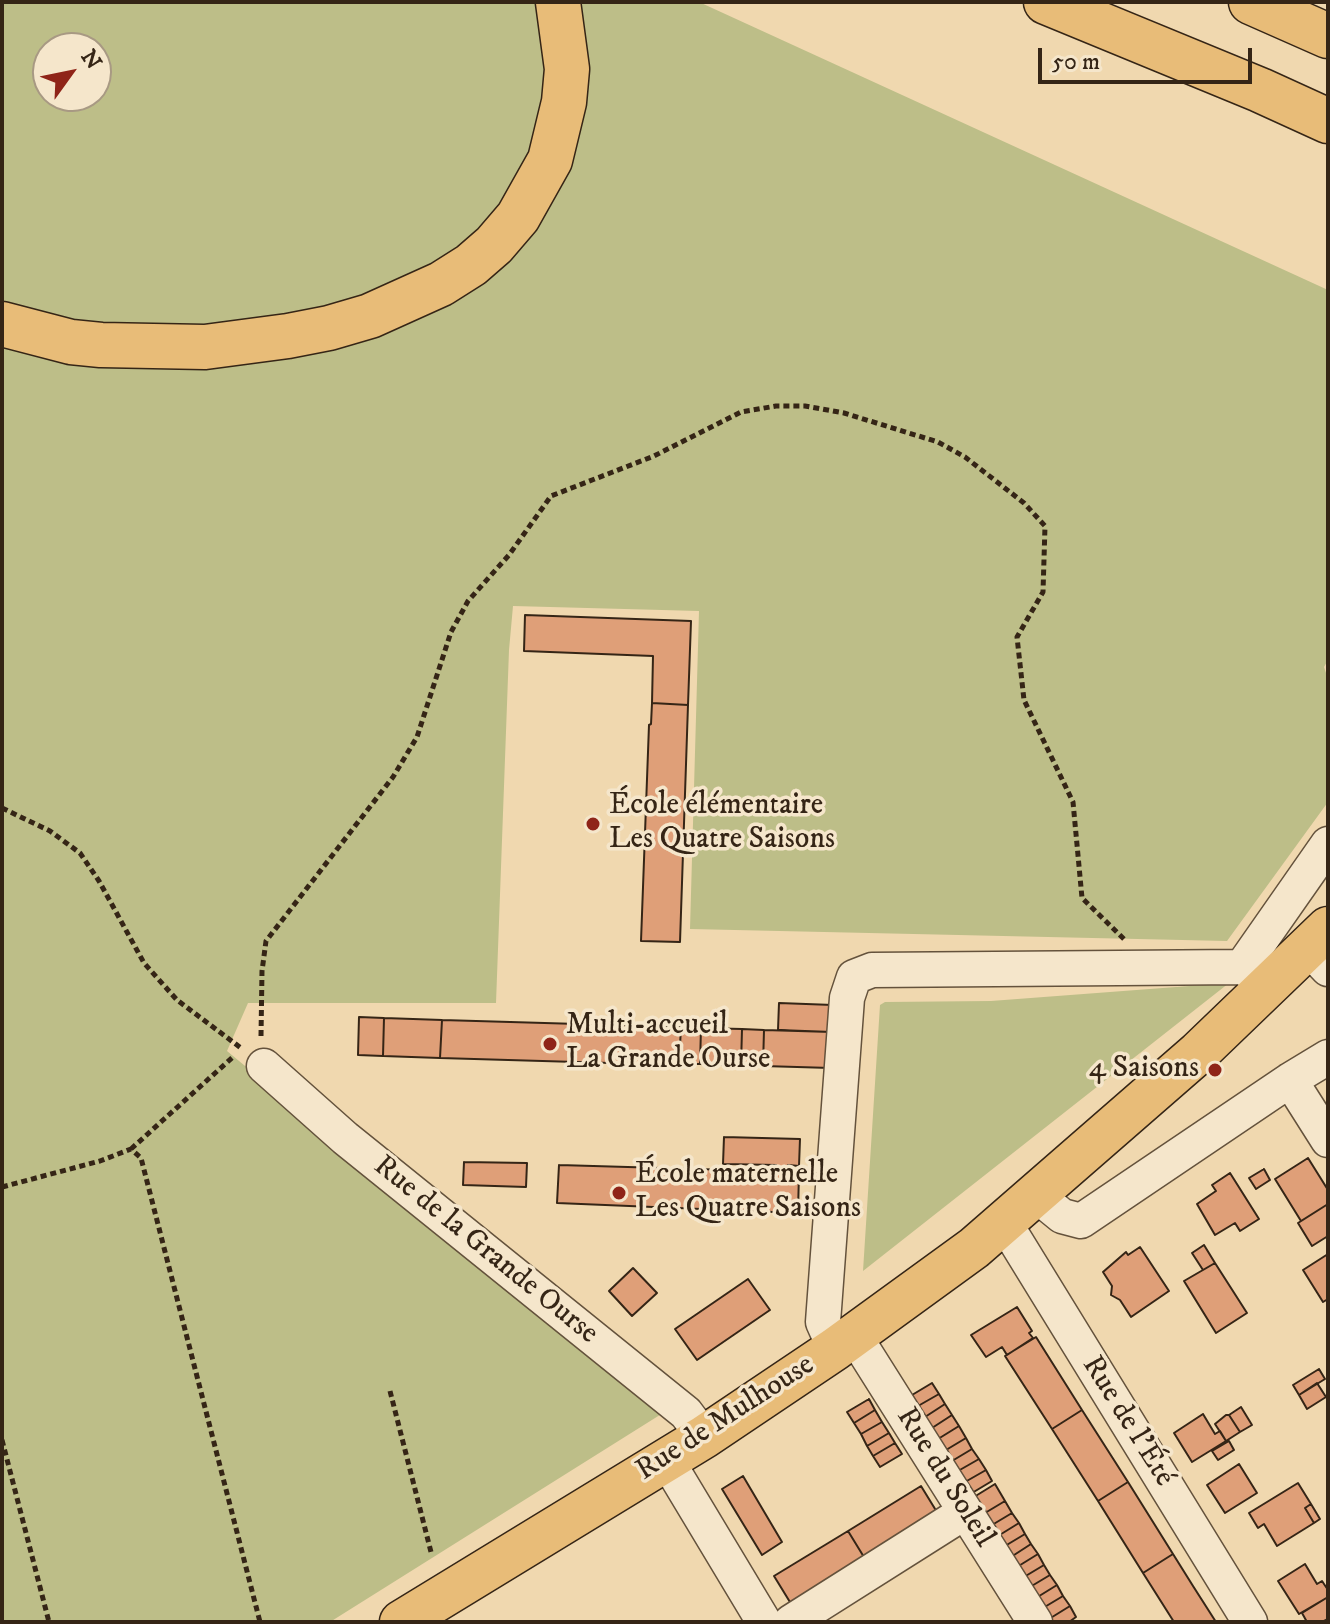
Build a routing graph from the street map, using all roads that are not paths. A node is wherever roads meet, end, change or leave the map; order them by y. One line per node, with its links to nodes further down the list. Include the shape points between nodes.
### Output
1 (558, 2): 8 (highway, via 567,69 550,160 518,217 494,245 441,284 329,328 205,347 71,342)
2 (1046, 2): 7 (highway)
3 (1251, 2): 6 (highway)
4 (1323, 2): 5 (highway)
5 (1328, 5)
6 (1328, 36)
7 (1328, 121)
8 (2, 324)
9 (1328, 844): 11 (street)
10 (1321, 948): 11 (main road, Rue de Mulhouse)
11 (1256, 975): 16 (main road, Rue de Mulhouse, via 1199,1052); 18 (street, Rue du Soleil, via 1153,967 872,970 854,977 847,998 823,1322)
12 (252, 1057): 19 (street, Rue de la Grande Ourse, via 686,1413)
13 (1328, 1057): 14 (street)
14 (1290, 1080): 15 (street); 16 (street, via 1081,1221 1062,1216)
15 (1328, 1140)
16 (1035, 1194): 17 (main road, Rue de Mulhouse)
17 (1004, 1222): 18 (main road, Rue de Mulhouse); 26 (street, Rue de l'Été)
18 (844, 1342): 19 (main road, Rue de Mulhouse); 21 (street, Rue du Soleil)
19 (704, 1437): 20 (main road, Rue de Mulhouse)
20 (666, 1459): 22 (main road, Rue de Mulhouse); 23 (street)
21 (965, 1512): 24 (street); 25 (street, Rue du Soleil)
22 (401, 1622)
23 (764, 1622)
24 (791, 1622)
25 (1035, 1622)
26 (1249, 1622)

